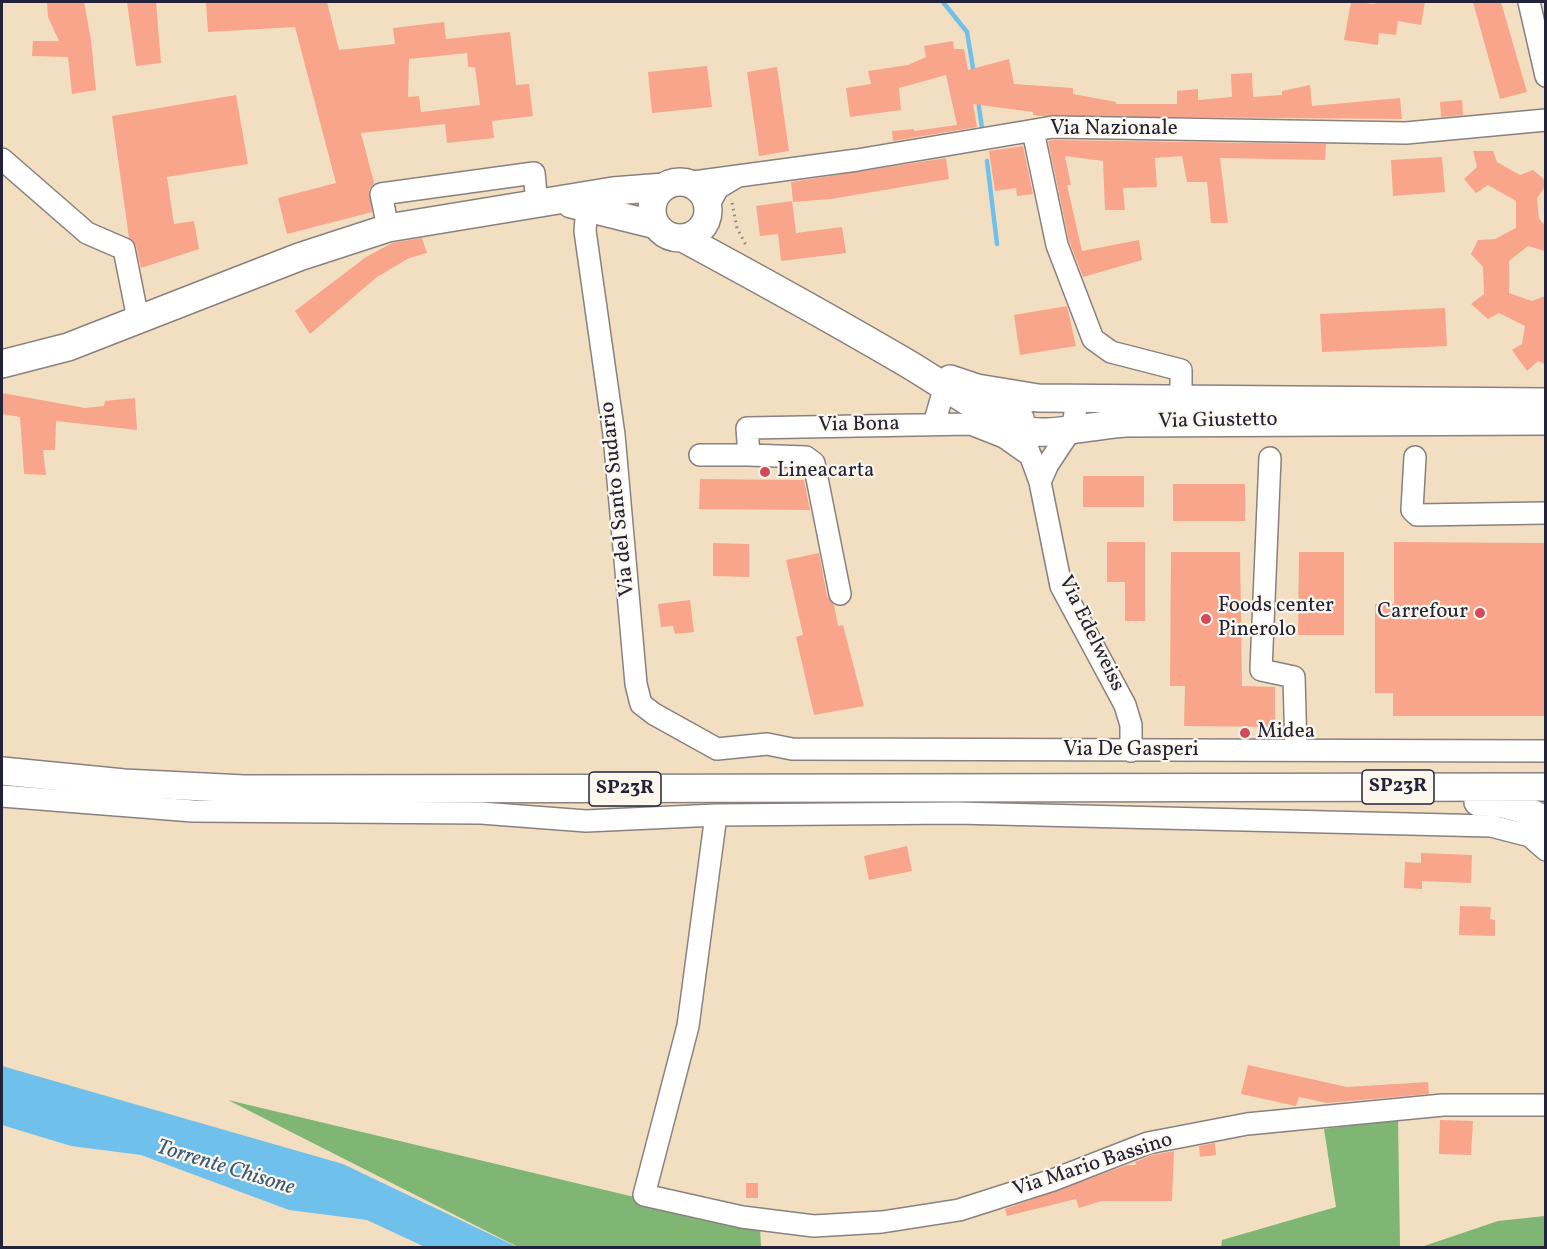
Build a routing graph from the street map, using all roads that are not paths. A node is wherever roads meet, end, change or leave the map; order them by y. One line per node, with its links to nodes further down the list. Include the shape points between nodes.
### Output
1 (1529, 2): 2 (street)
2 (1545, 76)
3 (1545, 120): 4 (street, Via Nazionale, via 1406,133 1053,127)
4 (1033, 131): 6 (street, Via Nazionale); 20 (street, via 1057,245 1093,339 1112,352 1181,370)
5 (2, 159): 14 (street, via 80,227 124,249)
6 (738, 175): 7 (street, Via Nazionale); 10 (street, via 718,188)
7 (675, 185): 8 (main road); 10 (main road, via 700,191); 11 (main road, via 653,200)
8 (546, 202): 9 (main road); 14 (main road, via 388,228 299,257)
9 (587, 207): 11 (main road); 35 (street, Via del Santo Sudario, via 585,231 614,435 636,684 641,704)
10 (707, 212): 12 (main road, via 698,232); 13 (main road, Via Giustetto)
11 (656, 225): 12 (main road, via 668,235)
12 (683, 238): 13 (main road, Via Giustetto)
13 (739, 268): 16 (main road, Via Giustetto)
14 (138, 320): 15 (main road, via 68,346)
15 (2, 364)
16 (909, 365): 17 (main road, Via Giustetto); 18 (main road, Via Giustetto, via 977,388)
17 (945, 386): 22 (main road, Via Giustetto); 24 (street)
18 (1038, 398): 19 (main road, Via Giustetto); 22 (street)
19 (1078, 399): 20 (main road, Via Giustetto); 26 (street)
20 (1181, 399): 21 (main road, Via Giustetto)
21 (1545, 402)
22 (1008, 421): 25 (street); 26 (main road, Via Giustetto, via 1042,433); 29 (street, Via Edelweiss)
23 (1545, 421): 26 (main road, Via Giustetto, via 1126,423)
24 (934, 424): 25 (street, Via Bona); 28 (street, Via Bona, via 747,428)
25 (971, 424): 29 (street, via 1004,437)
26 (1072, 428): 32 (street)
27 (700, 455): 28 (street)
28 (749, 455): 34 (street, via 806,457 814,463)
29 (1031, 456): 32 (street, Via Edelweiss)
30 (1414, 457): 33 (street, via 1412,510 1417,515)
31 (1270, 458): 36 (street, via 1261,670 1294,677)
32 (1040, 482): 37 (street, Via Edelweiss, via 1061,586 1125,705 1131,725)
33 (1545, 513)
34 (840, 594)
35 (717, 749): 37 (street, Via De Gasperi, via 767,744 792,749)
36 (1296, 750): 37 (street, Via De Gasperi); 38 (street, Via De Gasperi)
37 (1131, 751)
38 (1545, 751)
39 (2, 771): 41 (main road, SP23R, via 244,789)
40 (1545, 787): 41 (main road, SP23R)
41 (1250, 788): 44 (main road, via 1329,801 1497,802 1518,807)
42 (2, 796): 43 (street, via 193,811 481,813 586,821)
43 (716, 815): 45 (street, via 957,813 1491,825 1530,836); 46 (street, Via Mario Bassino, via 688,1026 644,1195 742,1217 814,1226 882,1222 959,1210 1053,1180 1148,1143 1247,1124 1443,1105)
44 (1545, 821)
45 (1545, 850)
46 (1545, 1105)

